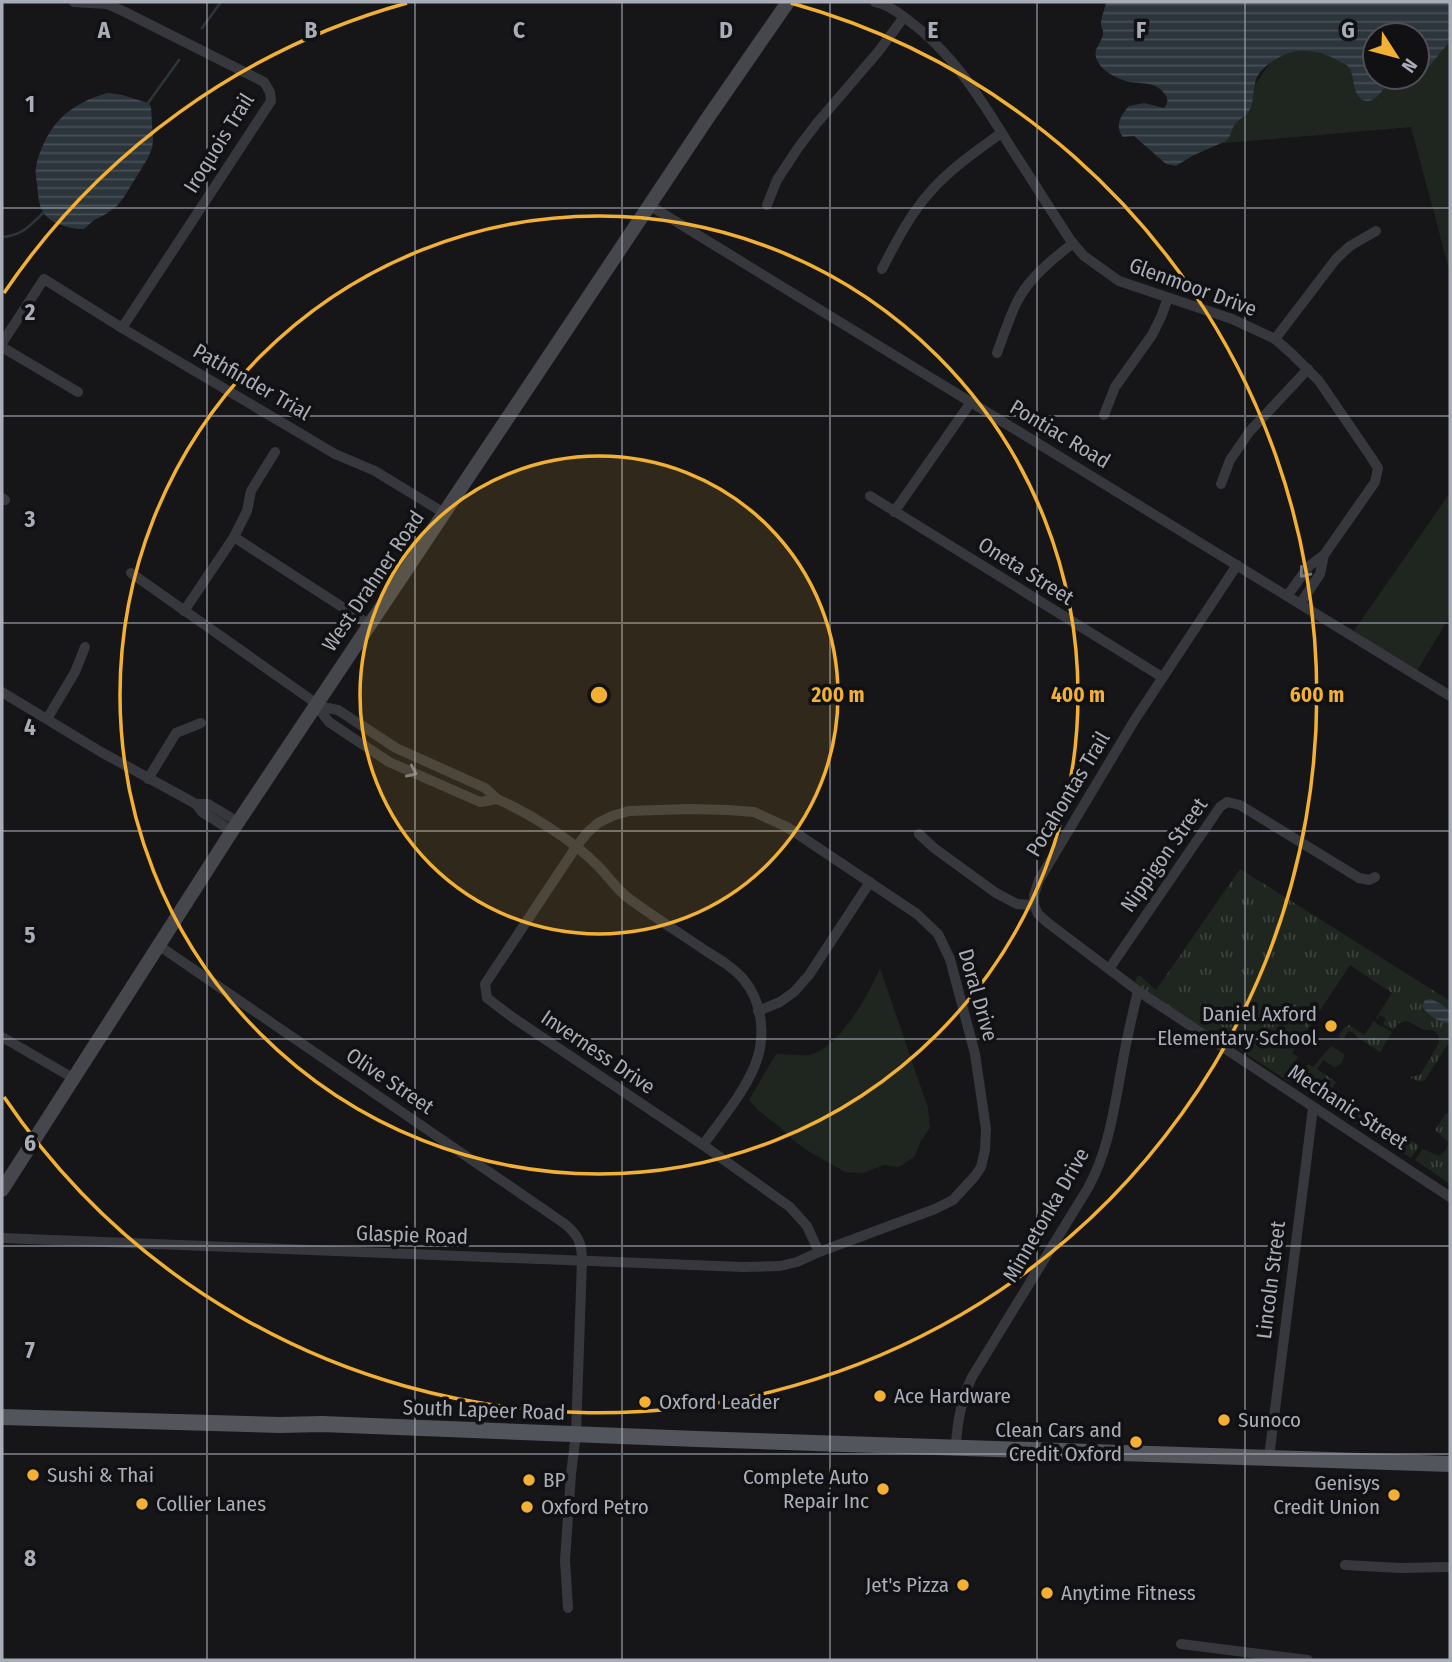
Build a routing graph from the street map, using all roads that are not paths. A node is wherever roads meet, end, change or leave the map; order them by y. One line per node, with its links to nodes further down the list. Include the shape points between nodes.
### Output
1 (74, 2): 12 (street, Iroquois Trail, via 107,4 125,12 264,82 271,92 271,101)
2 (788, 2): 6 (street, West Drahner Road)
3 (875, 2): 4 (street, Glenmoor Drive)
4 (904, 17): 5 (street, Glenmoor Drive, via 939,46); 7 (street, via 798,148)
5 (1002, 133): 9 (street, Glenmoor Drive); 10 (street, via 931,191)
6 (649, 205): 18 (street, Pontiac Road); 24 (street, West Drahner Road)
7 (767, 205)
8 (1376, 231): 13 (street, via 1336,259)
9 (1073, 243): 11 (street, Glenmoor Drive, via 1119,281); 15 (street, via 1046,265 1018,299)
10 (882, 269)
11 (1168, 298): 13 (street, Glenmoor Drive); 19 (street, via 1152,335 1115,387)
12 (122, 328): 14 (street, Pathfinder Trial, via 44,279); 24 (street, Pathfinder Trial)
13 (1275, 339): 16 (street, Glenmoor Drive)
14 (2, 345): 17 (street)
15 (997, 353)
16 (1308, 369): 21 (street, via 1250,431 1230,460); 26 (street, Glenmoor Drive, via 1378,468 1375,482)
17 (78, 392)
18 (971, 402): 23 (street); 27 (street, Pontiac Road)
19 (1104, 415)
20 (275, 452): 25 (street, via 251,491)
21 (1221, 484)
22 (870, 496): 23 (street, Oneta Street)
23 (894, 512): 34 (street, Oneta Street)
24 (444, 513): 32 (street, West Drahner Road)
25 (234, 537): 31 (street); 32 (street)
26 (1324, 555): 29 (street, Glenmoor Drive, one-way to 29, via 1309,566); 30 (street, Glenmoor Drive, via 1320,574)
27 (1237, 565): 29 (street, Pontiac Road); 34 (street, Pocahontas Trail)
28 (131, 573): 31 (street)
29 (1287, 596): 30 (street, Pontiac Road)
30 (1300, 604): 36 (street, Pontiac Road)
31 (184, 611): 37 (street)
32 (370, 625): 37 (street, West Drahner Road)
33 (85, 647): 38 (street)
34 (1162, 677): 49 (street, Pocahontas Trail, via 1040,880)
35 (2, 692): 38 (street)
36 (1450, 696)
37 (317, 706): 40 (street, via 338,710); 41 (street, via 329,722); 44 (street, West Drahner Road)
38 (47, 719): 42 (street)
39 (201, 723): 42 (street, via 176,733)
40 (387, 743): 41 (street); 43 (street, via 485,788)
41 (379, 756): 43 (street, one-way to 43, via 481,802)
42 (148, 779): 44 (street)
43 (497, 799): 46 (street)
44 (235, 826): 50 (street, West Drahner Road)
45 (919, 834): 49 (street, via 1003,898)
46 (576, 847): 48 (street, Doral Drive, via 598,823 629,811 754,812 787,827); 53 (street, via 625,895 744,980); 57 (street, Inverness Drive, via 485,984 487,998)
47 (1375, 877): 51 (street, Nippigon Street, via 1359,878 1240,805 1224,803)
48 (870, 882): 53 (street, via 809,975 780,1002); 61 (street, Doral Drive, via 926,922 938,934 950,959 975,1054 985,1150 981,1167 953,1200)
49 (1034, 905): 51 (street, Mechanic Street, via 1048,923)
50 (158, 945): 55 (street, West Drahner Road); 62 (street, Olive Street, via 565,1224 580,1241)
51 (1109, 969): 52 (street, Mechanic Street)
52 (1138, 991): 56 (street, Mechanic Street); 65 (street, Minnetonka Drive, via 1103,1157 972,1377 957,1430)
53 (758, 1011): 57 (street, via 762,1041 755,1065)
54 (2, 1037): 55 (street)
55 (73, 1078): 58 (street, West Drahner Road)
56 (1312, 1108): 59 (street, Mechanic Street); 66 (street, Lincoln Street)
57 (703, 1145): 61 (street, Inverness Drive, via 790,1206 807,1226)
58 (2, 1190)
59 (1450, 1197)
60 (2, 1238): 62 (street, Glaspie Road)
61 (819, 1252): 62 (street, Glaspie Road, via 780,1266 755,1267)
62 (582, 1260): 64 (street)
63 (2, 1417): 64 (main road, South Lapeer Road)
64 (576, 1434): 65 (main road, South Lapeer Road); 70 (street, via 565,1560)
65 (961, 1447): 66 (main road, South Lapeer Road)
66 (1269, 1457): 67 (main road, South Lapeer Road)
67 (1450, 1464)
68 (1345, 1565): 69 (street)
69 (1450, 1567)
70 (568, 1608)
71 (1181, 1644): 72 (street)
72 (1308, 1660)

